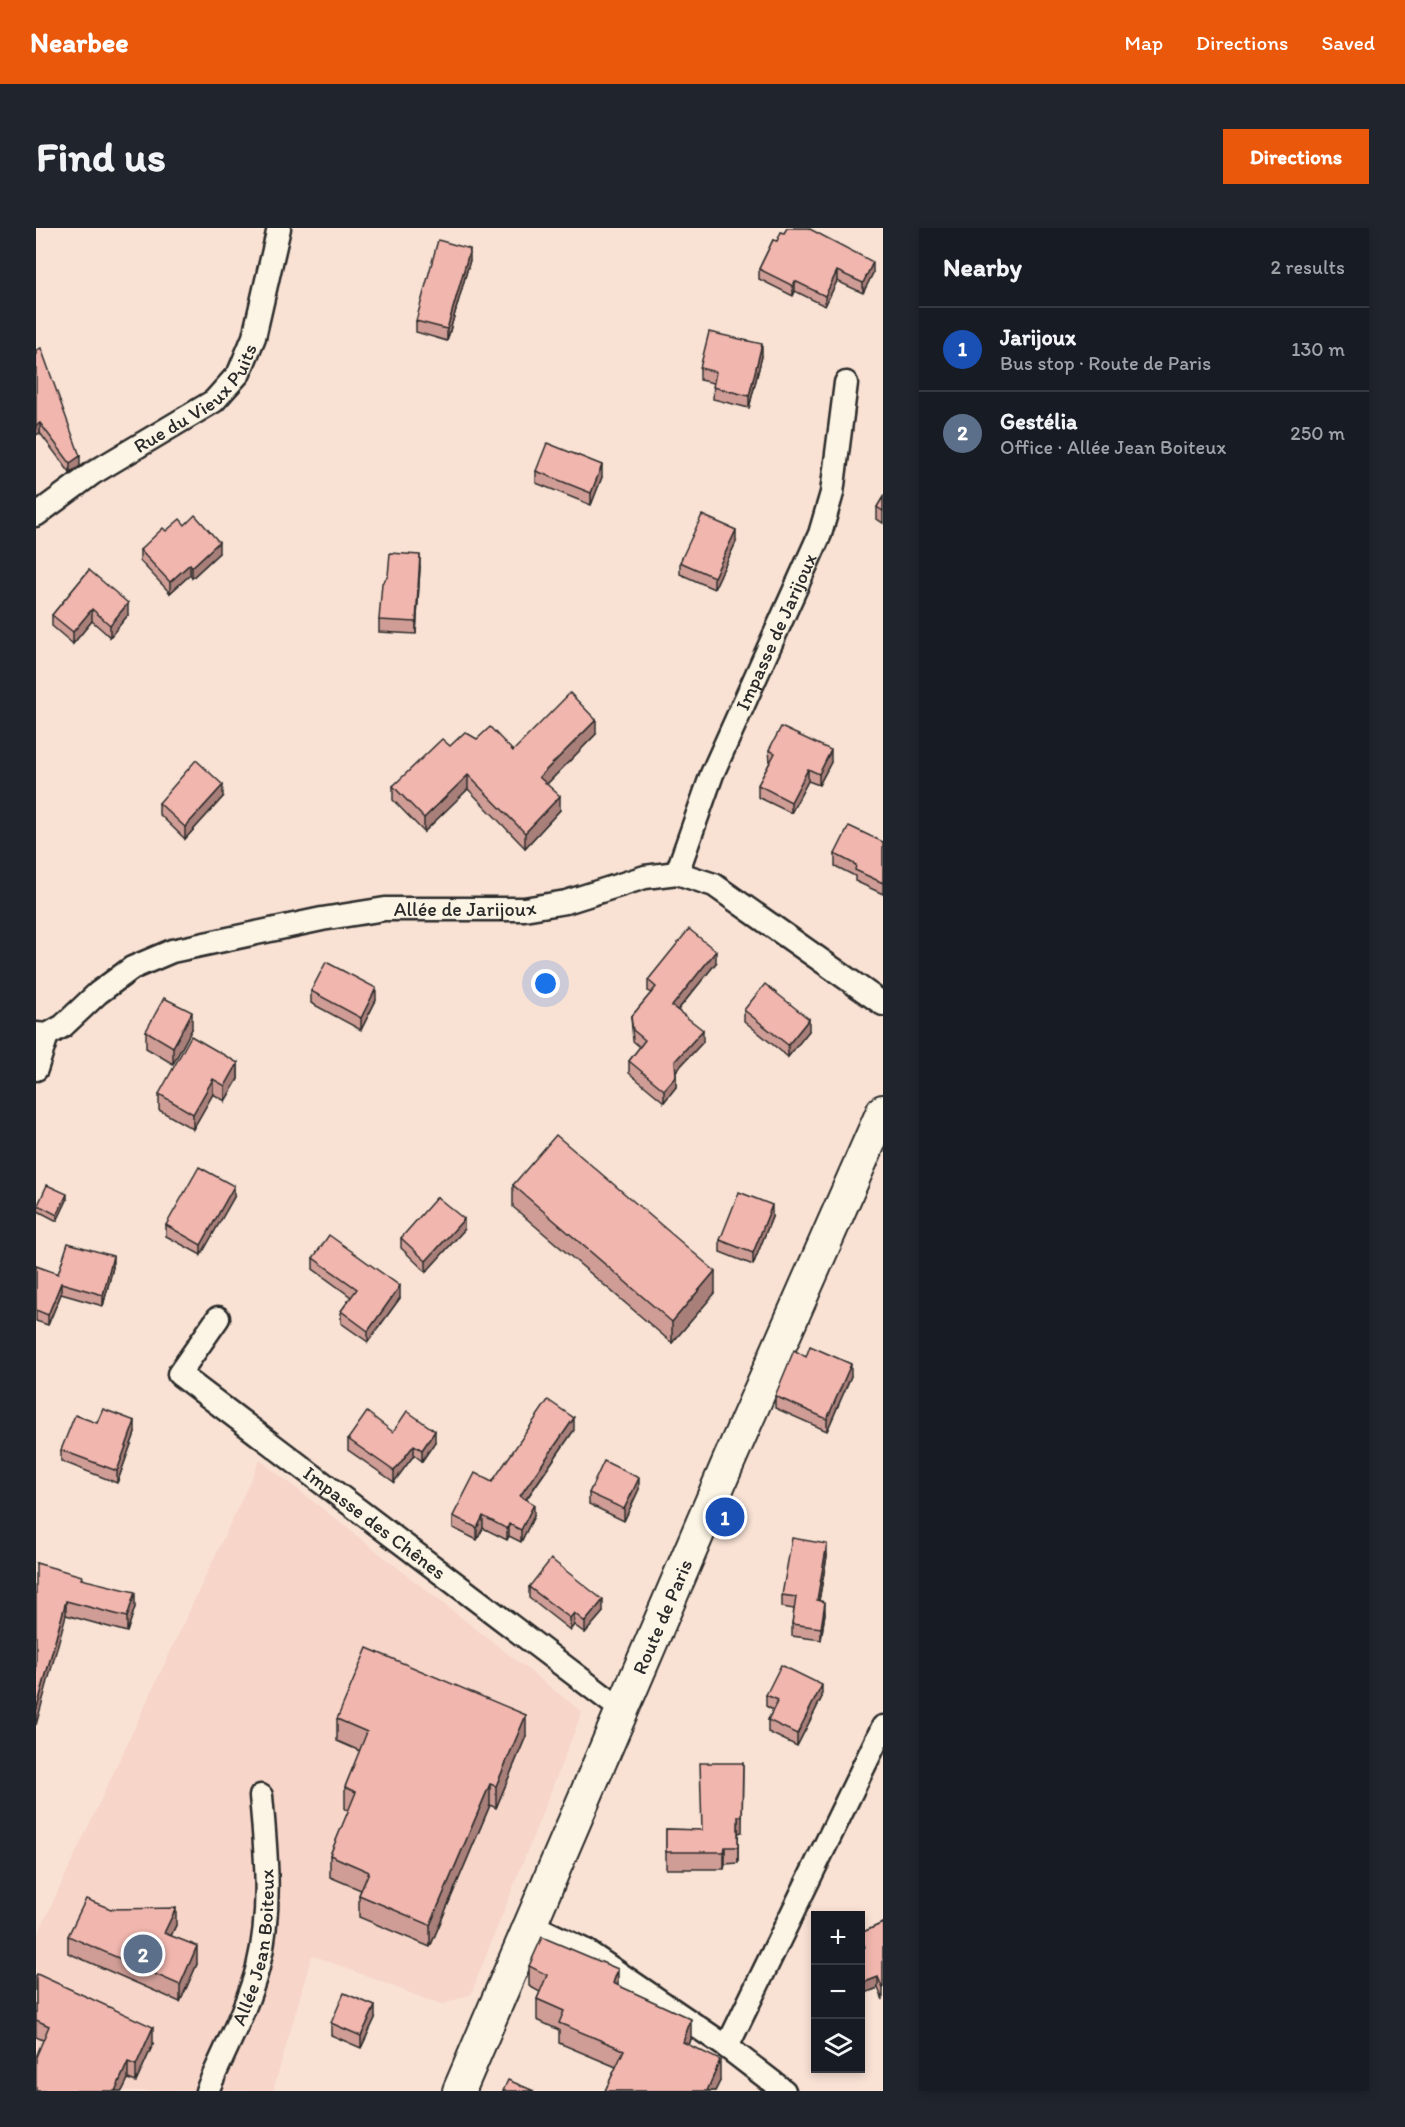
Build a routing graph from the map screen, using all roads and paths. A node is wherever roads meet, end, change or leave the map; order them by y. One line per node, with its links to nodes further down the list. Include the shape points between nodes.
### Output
1 (279, 228): 3 (street, Rue du Vieux Puits, via 254,338 239,374 214,401 93,473)
2 (846, 383): 4 (street, Impasse de Jarijoux, via 832,493 820,534 712,774)
3 (36, 515)
4 (677, 873): 5 (street, Allée de Jarijoux, via 714,885); 6 (street, Allée de Jarijoux, via 524,909 385,909 172,951 132,968 63,1026)
5 (883, 1004)
6 (42, 1034): 7 (street)
7 (36, 1069)
8 (883, 1111): 10 (main road, Route de Paris)
9 (218, 1318): 10 (street, Impasse des Chênes, via 179,1374)
10 (623, 1711): 13 (main road, Route de Paris)
11 (883, 1727): 14 (street)
12 (261, 1796): 15 (street, Allée Jean Boiteux, via 267,1862 265,1923 258,1967)
13 (530, 1924): 14 (street, via 586,1951); 16 (main road, Route de Paris)
14 (727, 2047): 17 (street)
15 (207, 2091)
16 (459, 2091)
17 (784, 2091)

